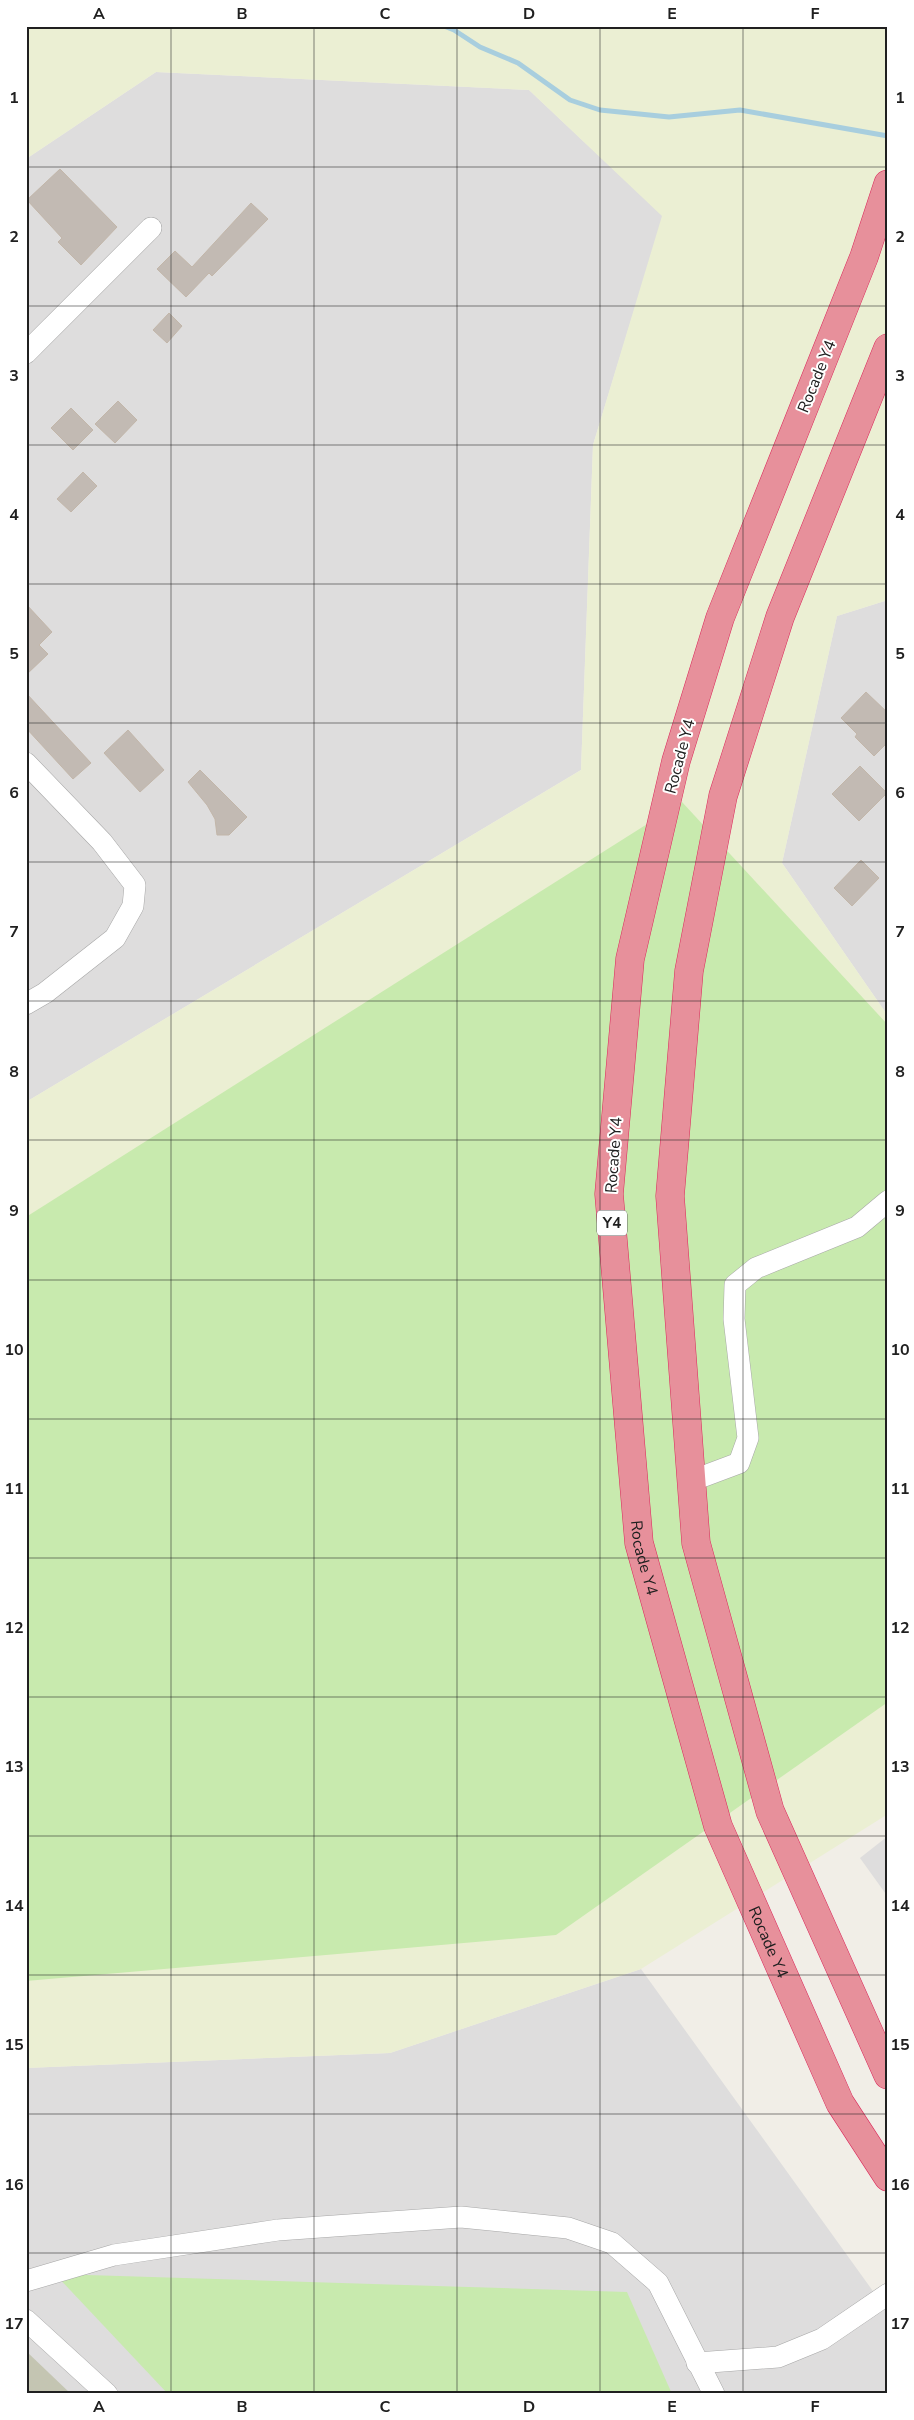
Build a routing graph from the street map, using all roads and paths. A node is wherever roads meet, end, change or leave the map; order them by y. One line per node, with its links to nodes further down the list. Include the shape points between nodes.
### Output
1 (888, 184): 10 (highway, Rocade Y4 / Y4, via 864,257 720,618 676,761 630,959 609,1194 639,1543 718,1826 840,2103)
2 (151, 228): 4 (street)
3 (888, 348): 8 (highway, via 780,618 744,730 724,796 688,971 670,1196)
4 (26, 353)
5 (26, 763): 6 (street, via 102,842 135,885 133,906 115,938)
6 (26, 1004)
7 (888, 1201): 8 (street, via 857,1227 756,1268 735,1285 734,1319 748,1438 739,1463)
8 (691, 1482): 9 (highway, via 696,1543 770,1811)
9 (888, 2075)
10 (888, 2177)
11 (26, 2282): 14 (street, via 114,2256 278,2230 461,2217 568,2228 612,2243 658,2282)
12 (888, 2294): 14 (street, via 822,2339 778,2357)
13 (26, 2320): 15 (street)
14 (698, 2363): 16 (street)
15 (107, 2394)
16 (714, 2394)

